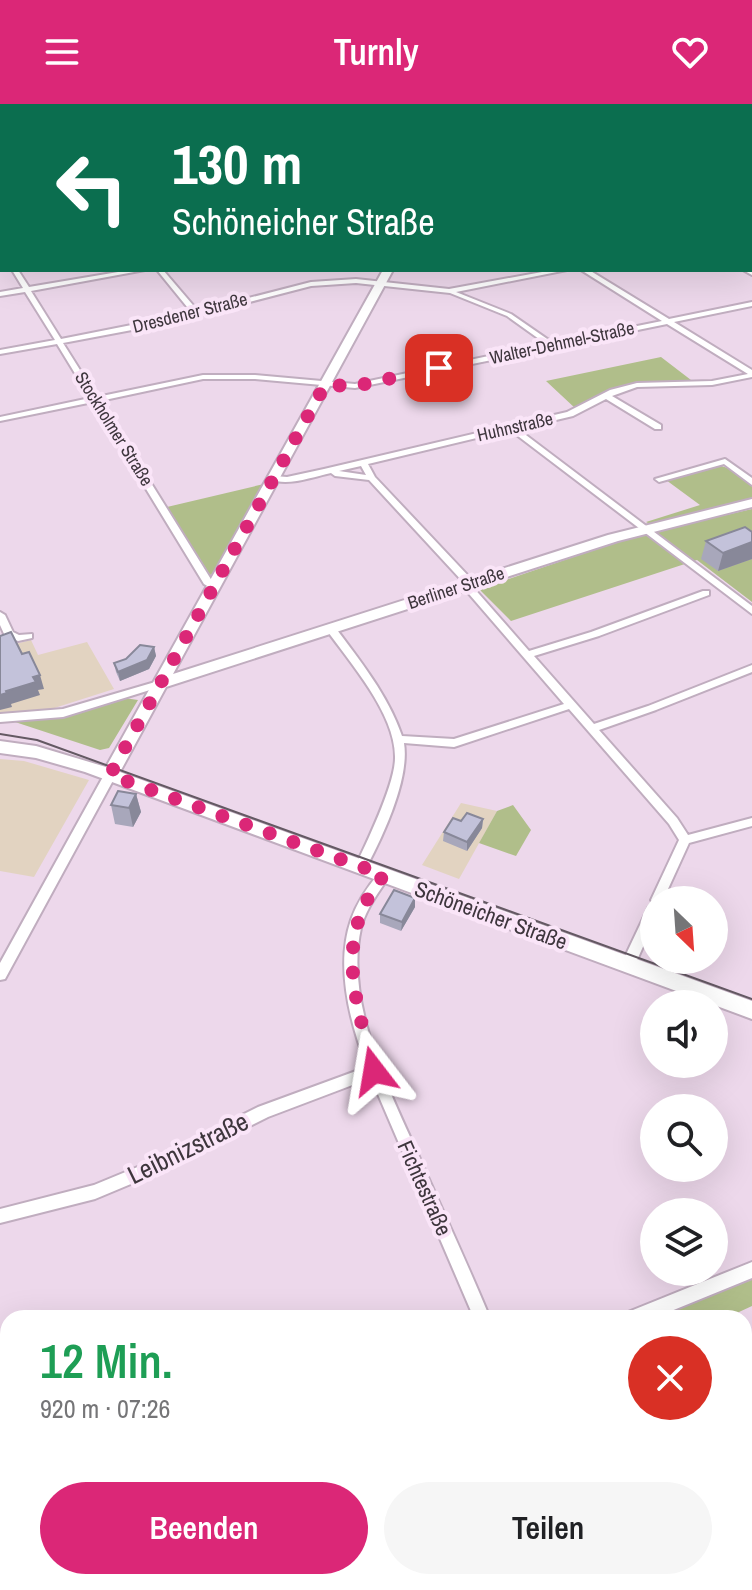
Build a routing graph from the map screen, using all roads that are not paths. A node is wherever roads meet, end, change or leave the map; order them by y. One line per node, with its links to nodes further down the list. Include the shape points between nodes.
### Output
1 (16, 272): 8 (street, Stockholmer Straße)
2 (131, 272): 8 (street)
3 (162, 272): 12 (street)
4 (387, 272): 7 (street)
5 (553, 272): 9 (street)
6 (587, 272): 13 (street)
7 (380, 283): 9 (street, Dresdener Straße); 12 (street, Dresdener Straße, via 311,284); 18 (street)
8 (28, 290): 10 (street); 14 (street, Stockholmer Straße)
9 (449, 291): 15 (street, via 509,315)
10 (0, 294)
11 (752, 304): 13 (street, Walter-Dehmel-Straße)
12 (196, 314): 14 (street, Dresdener Straße)
13 (665, 322): 15 (street, Walter-Dehmel-Straße); 17 (street)
14 (59, 341): 16 (street, Dresdener Straße); 20 (street, Stockholmer Straße)
15 (551, 345): 18 (street, Walter-Dehmel-Straße, via 355,386)
16 (0, 352)
17 (752, 374): 19 (street, Huhnstraße, via 702,383 655,382)
18 (325, 385): 20 (street, Walter-Dehmel-Straße, via 203,377); 27 (street)
19 (607, 396): 22 (street); 23 (street, Huhnstraße, via 578,412)
20 (94, 399): 21 (street, Walter-Dehmel-Straße); 32 (street, Stockholmer Straße, via 209,584)
21 (0, 419)
22 (658, 427)
23 (512, 428): 24 (street, Huhnstraße); 31 (street)
24 (363, 463): 25 (street, Huhnstraße); 26 (street)
25 (324, 472): 26 (street); 27 (street, Huhnstraße)
26 (372, 478): 33 (street)
27 (274, 479): 32 (street)
28 (659, 479): 29 (street, via 725,461)
29 (752, 482)
30 (752, 503): 31 (street, Berliner Straße)
31 (643, 529): 33 (street, Berliner Straße); 35 (street)
32 (215, 584): 41 (street)
33 (468, 584): 37 (street, Berliner Straße); 39 (street)
34 (706, 593): 39 (street)
35 (752, 611)
36 (0, 615): 38 (street, via 9,634)
37 (331, 629): 41 (street, Berliner Straße); 45 (street, via 373,690)
38 (28, 636)
39 (527, 655): 42 (street)
40 (752, 668): 44 (street)
41 (162, 683): 43 (street, via 63,713); 47 (street)
42 (571, 705): 44 (street); 45 (street, via 454,743)
43 (0, 718)
44 (592, 728): 49 (street)
45 (398, 739): 50 (street, via 401,761)
46 (1, 747): 47 (street, Schöneicher Straße)
47 (110, 775): 50 (street, Schöneicher Straße); 55 (street)
48 (752, 822): 49 (street)
49 (685, 840): 52 (street)
50 (361, 867): 51 (street, Schöneicher Straße)
51 (384, 875): 56 (street, Schöneicher Straße); 59 (street, Fichtestraße, via 360,912 351,962)
52 (664, 886)
53 (640, 939): 56 (street)
54 (0, 944): 55 (street)
55 (16, 946): 57 (street)
56 (628, 965): 58 (street, Schöneicher Straße)
57 (0, 975)
58 (752, 1010)
59 (374, 1071): 60 (street, Leibnizstraße, via 263,1112 95,1192); 62 (street, Fichtestraße)
60 (0, 1216)
61 (752, 1270): 63 (street)
62 (479, 1310)
63 (654, 1310)

